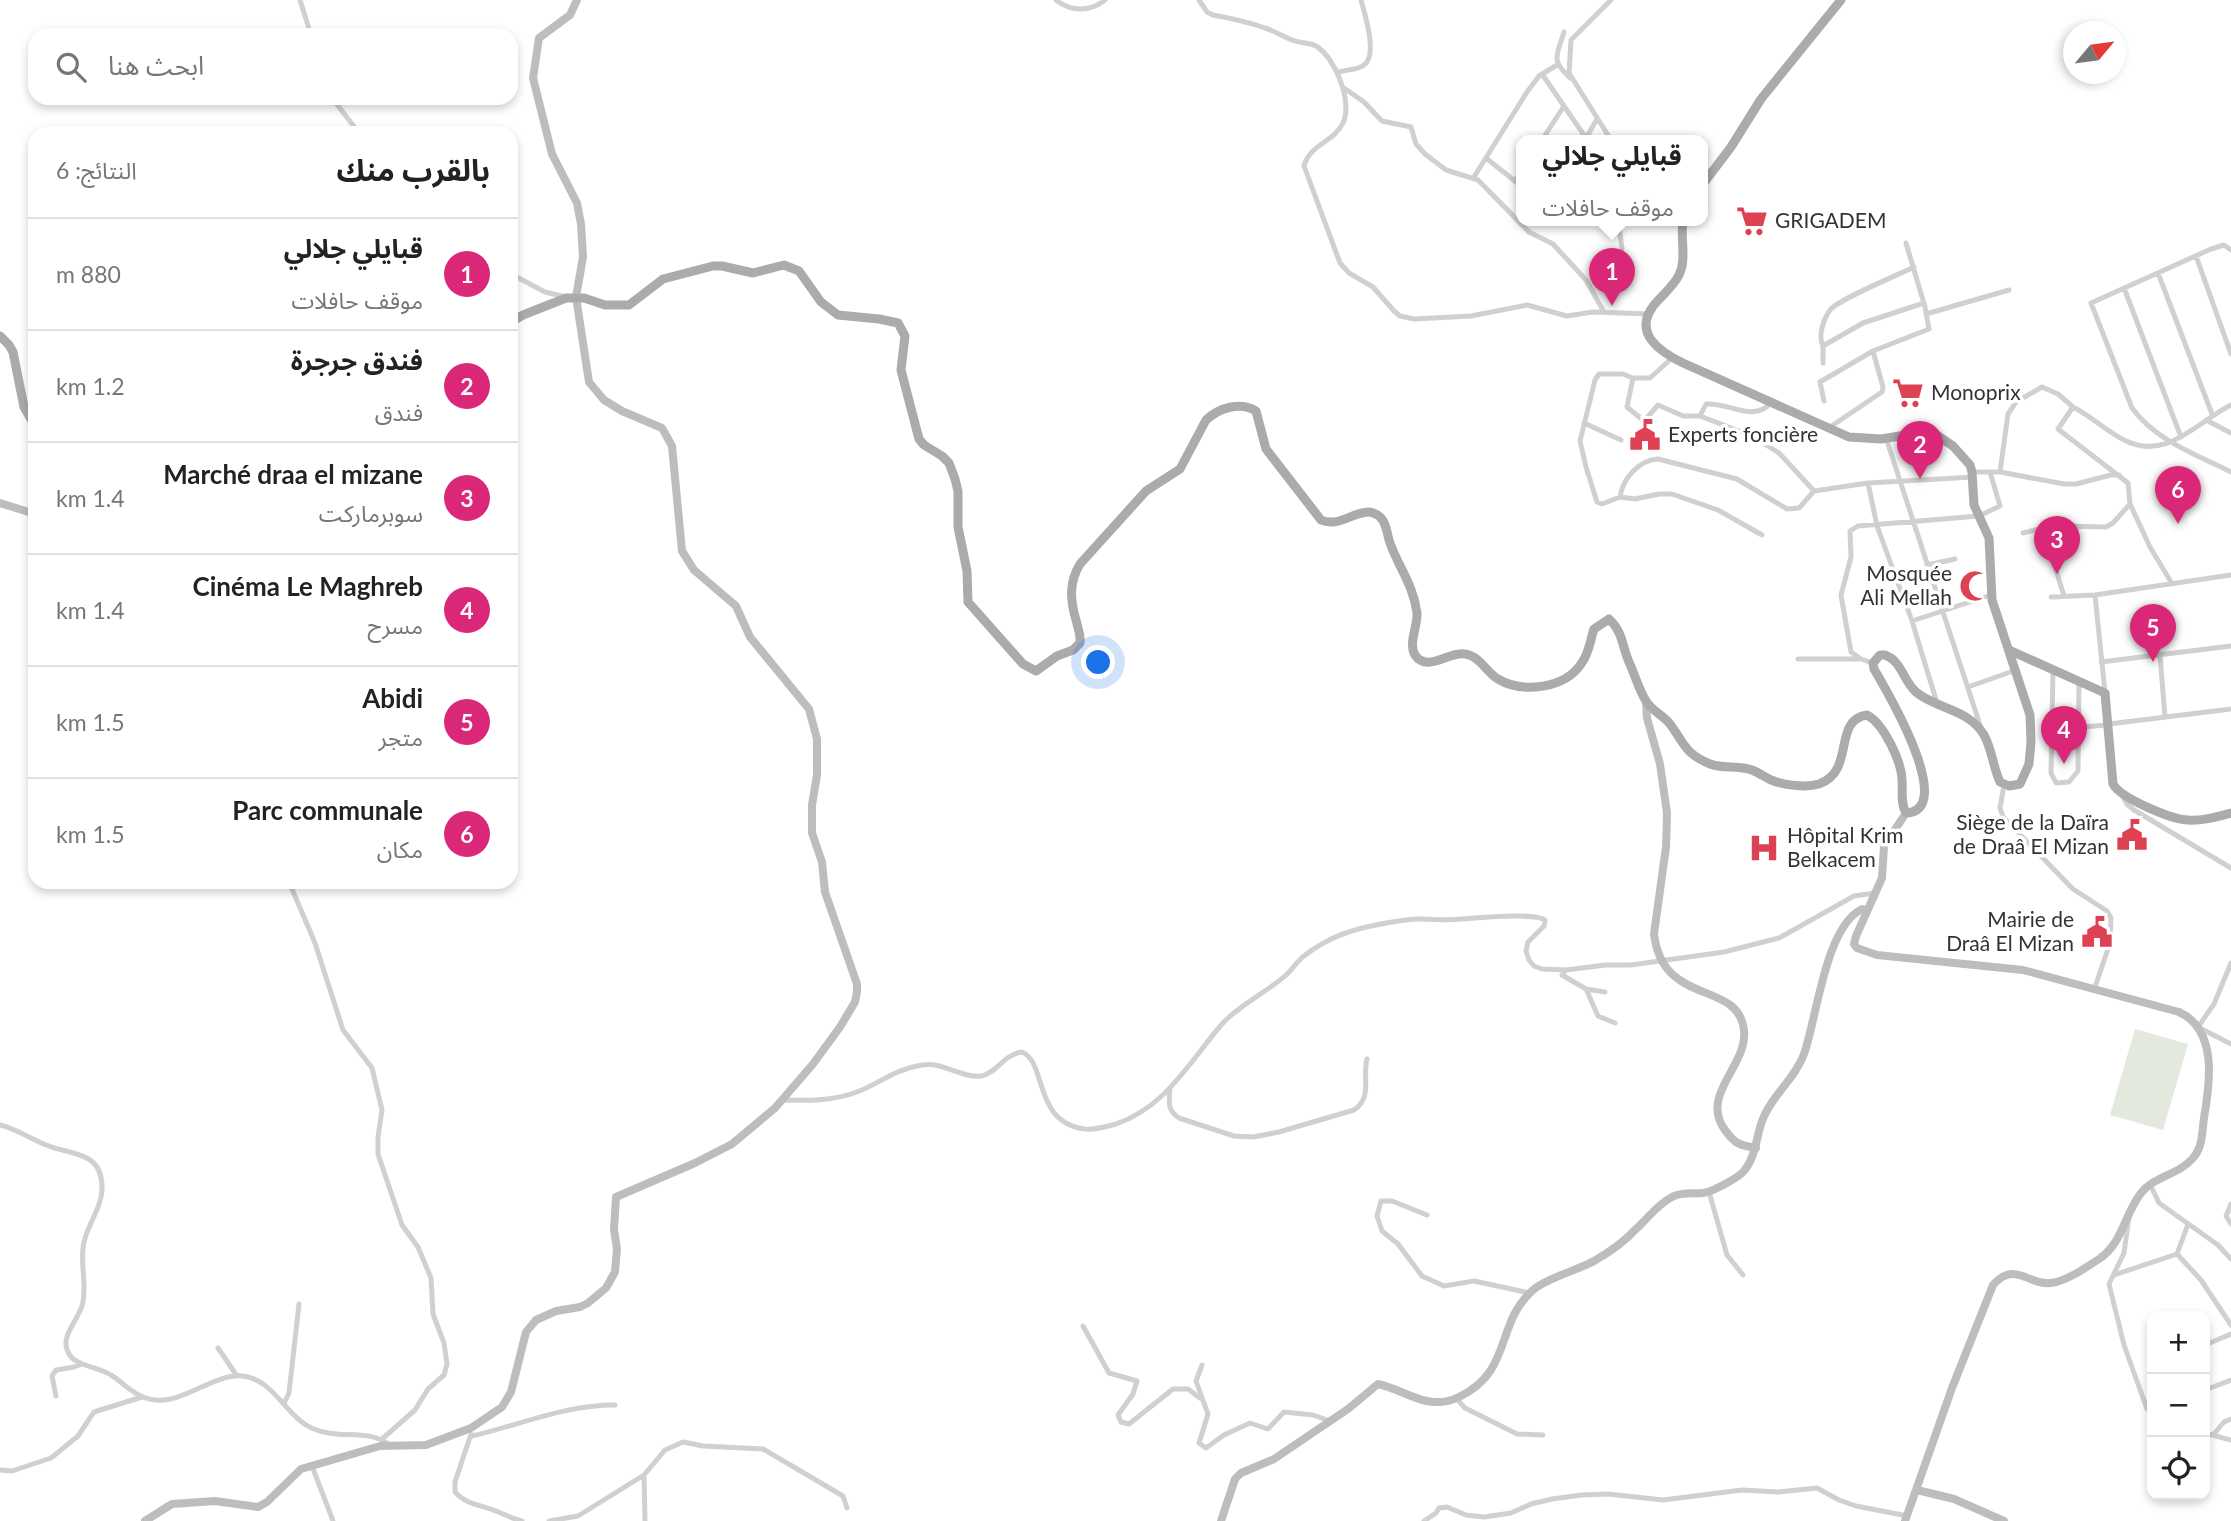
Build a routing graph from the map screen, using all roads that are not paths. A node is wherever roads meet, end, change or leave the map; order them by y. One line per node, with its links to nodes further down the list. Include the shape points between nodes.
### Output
1 (300, 0): 9 (street)
2 (577, 0): 41 (street, via 570,15 539,38 534,78 552,154 577,202 583,257)
3 (1056, 0): 4 (street, via 1067,8 1092,9)
4 (1105, 0)
5 (1199, 0): 12 (street, via 1213,15 1315,45)
6 (1361, 0): 12 (street, via 1371,53 1360,68)
7 (1611, 0): 14 (street, via 1571,40 1569,73)
8 (1841, 0): 26 (main road, via 1762,99)
9 (309, 28)
10 (1564, 32): 11 (street)
11 (1557, 65): 13 (street); 14 (street)
12 (1337, 73): 15 (street)
13 (1542, 74): 17 (street); 24 (street)
14 (1573, 80): 18 (street)
15 (1344, 88): 25 (street, via 1382,121 1411,127 1416,144 1446,170); 43 (street, via 1343,124 1314,148 1304,166 1340,263 1349,273 1373,287 1400,316 1414,319 1471,316 1527,305 1567,316)
16 (337, 105): 19 (street)
17 (1564, 106): 20 (street); 21 (street)
18 (1597, 119): 22 (street); 23 (street)
19 (354, 126)
20 (1545, 135)
21 (1582, 135)
22 (1587, 135)
23 (1608, 135)
24 (1486, 158): 25 (street); 27 (street)
25 (1474, 177): 28 (street)
26 (1708, 177)
27 (1515, 181)
28 (1516, 218)
29 (1523, 226): 43 (street, via 1564,254)
30 (1619, 226): 36 (street, via 1622,248)
31 (1682, 226): 44 (main road, via 1679,275)
32 (1906, 243): 35 (street)
33 (2231, 250): 34 (street, via 2224,245)
34 (2196, 256): 37 (street); 50 (street)
35 (1914, 267): 42 (street); 48 (street, via 1831,310 1821,333)
36 (1617, 270)
37 (2158, 273): 39 (street); 59 (street)
38 (518, 278): 41 (street, via 545,292)
39 (2124, 288): 65 (street); 68 (street, via 2091,303 2132,408 2146,425)
40 (2009, 290): 45 (street)
41 (574, 298): 46 (main road); 109 (main road, via 621,307 663,279 713,266 763,273 784,265 799,271 821,302 838,315 898,323 905,336 901,370 919,439 949,463 956,479 968,602 1030,669 1040,670 1080,643 1071,592 1080,564 1146,491 1180,468 1206,420 1233,406 1248,406 1256,411 1266,449 1321,520 1337,523 1365,512 1384,521 1414,600 1413,648 1422,661 1466,654 1505,682 1548,685 1577,670 1594,629 1609,619 1621,634); 136 (street, via 589,382 604,400 662,428 672,446 682,551 694,570 736,606 750,637 809,709 817,739 812,833 822,862 825,892 858,992 841,1027)
42 (1924, 303): 45 (street); 48 (street, via 1863,323)
43 (1604, 312): 44 (street)
44 (1649, 314): 51 (main road, via 1650,338)
45 (1926, 314): 49 (street, via 1929,329)
46 (518, 319)
47 (0, 336): 58 (main road, via 13,352)
48 (1823, 346): 52 (street)
49 (1873, 351): 54 (street, via 1820,382); 63 (street, via 1882,392)
50 (2231, 354)
51 (1672, 358): 53 (street, via 1650,378); 55 (main road)
52 (1823, 363)
53 (1633, 378): 60 (street, via 1627,407 1644,421 1658,405 1683,416); 62 (street, via 1599,374)
54 (1824, 401)
55 (1771, 403): 60 (street, via 1751,412 1706,404); 63 (main road)
56 (2231, 405): 59 (street)
57 (2073, 407): 68 (street, via 2124,441 2145,446); 70 (street, via 2042,387 2016,402 2008,414); 73 (street, via 2059,429)
58 (28, 414)
59 (2212, 414): 61 (street)
60 (1700, 416): 76 (street, via 1770,447)
61 (2206, 420): 64 (street); 65 (street)
62 (1584, 423): 67 (street); 77 (street, via 1580,441 1594,496 1602,504)
63 (1827, 429): 66 (main road, via 1856,439)
64 (2231, 433)
65 (2181, 437): 68 (street)
66 (1886, 438): 72 (main road, via 1931,431 1966,458); 74 (street)
67 (1621, 440)
68 (2173, 443): 71 (street)
69 (1990, 472): 70 (street); 72 (street); 81 (street, via 2000,506)
70 (2000, 472): 73 (street, via 2064,484)
71 (2231, 472)
72 (1973, 475): 74 (street); 81 (main road)
73 (2122, 475): 79 (street, via 2128,483)
74 (1898, 480): 75 (street); 82 (street)
75 (1868, 483): 76 (street); 83 (street)
76 (1814, 491): 77 (street, via 1799,508 1787,509 1737,479 1658,458 1636,468)
77 (1620, 497): 86 (street, via 1672,494 1718,510)
78 (0, 503): 80 (street)
79 (2130, 503): 84 (street, via 2105,527); 90 (street)
80 (28, 512)
81 (1979, 516): 82 (street); 91 (main road, via 1991,543)
82 (1912, 522): 83 (street); 88 (street)
83 (1878, 526): 96 (street); 101 (street, via 1856,526 1850,531 1851,557 1841,589 1851,652)
84 (2043, 528): 85 (street); 93 (street)
85 (2023, 533)
86 (1762, 535)
87 (1955, 559): 88 (street)
88 (1927, 565): 95 (street)
89 (2231, 575): 90 (street)
90 (2171, 582): 92 (street)
91 (1991, 595): 95 (street); 98 (main road)
92 (2095, 595): 93 (street); 102 (street)
93 (2064, 596): 94 (street)
94 (2051, 597)
95 (1942, 611): 96 (street); 107 (street)
96 (1912, 621): 110 (street)
97 (2231, 646): 99 (street)
98 (2009, 650): 104 (main road); 105 (main road)
99 (2160, 655): 102 (street); 112 (street)
100 (1798, 659): 101 (street)
101 (1861, 659): 103 (street)
102 (2101, 662): 108 (street)
103 (1873, 663): 110 (main road, via 1880,655 1891,657 1914,691); 119 (main road, via 1898,709 1925,778 1917,810)
104 (2053, 669): 106 (main road); 115 (street)
105 (2016, 670): 107 (street); 117 (main road, via 2030,715 2029,764 2020,784)
106 (2080, 682): 108 (main road); 114 (street)
107 (1968, 687): 116 (street)
108 (2105, 693): 113 (main road)
109 (1647, 702): 119 (main road, via 1698,758 1719,766 1744,767 1779,783 1811,785 1829,779 1843,755 1852,722 1867,716 1879,724 1891,747 1902,776); 125 (street, via 1667,813 1654,934)
110 (1937, 703): 116 (main road)
111 (2231, 709): 112 (street)
112 (2165, 717): 113 (street)
113 (2108, 724): 114 (street); 118 (main road, via 2113,784)
114 (2078, 727): 115 (street); 115 (street, via 2078,771 2063,783 2056,783 2051,773)
115 (2051, 730)
116 (1982, 731): 117 (main road, via 1996,775)
117 (2004, 785): 129 (street, via 2003,817 2073,889 2111,918 2110,943)
118 (2121, 793): 120 (main road, via 2179,819 2201,820); 121 (street, via 2134,810)
119 (1906, 813): 123 (street, via 1884,846 1882,878)
120 (2231, 813)
121 (2231, 869)
122 (292, 889): 175 (street, via 343,1030 372,1069 382,1110 378,1154 402,1225 431,1278 433,1314 444,1343 444,1375 415,1410)
123 (1875, 892): 124 (street); 125 (street, via 1854,897 1779,938)
124 (1867, 911): 129 (street, via 1854,941 1862,951 2023,970); 138 (street, via 1861,909 1851,916 1833,947 1804,1053 1766,1112)
125 (1661, 961): 127 (street); 138 (street, via 1676,979 1721,998 1739,1015 1744,1042 1717,1099 1717,1112 1740,1146)
126 (2231, 963): 132 (street, via 2214,1004)
127 (1566, 970): 128 (street, via 1562,975); 135 (street, via 1542,969 1529,960 1528,942 1544,926 1541,917 1417,919 1346,933 1303,956 1286,975 1223,1022)
128 (1586, 989): 130 (street); 131 (street, via 1598,1016)
129 (2094, 990): 132 (street, via 2179,1012)
130 (1605, 992)
131 (1615, 1023)
132 (2198, 1027): 133 (street); 139 (street, via 2210,1065 2201,1144 2185,1166)
133 (2231, 1044)
134 (1367, 1059): 135 (street, via 1366,1098 1354,1110 1253,1137 1234,1136 1179,1118 1168,1106)
135 (1170, 1088): 136 (street, via 1131,1119 1083,1129 1054,1114 1030,1058 1022,1052 1006,1057 981,1076 929,1064 888,1074 846,1096)
136 (782, 1100): 171 (street, via 732,1144 616,1197 615,1272 606,1288 580,1307 536,1320 526,1332 508,1399)
137 (0, 1125): 157 (street, via 91,1160 99,1172 103,1187 83,1243 82,1305 64,1343)
138 (1756, 1148): 140 (street, via 1744,1172)
139 (2150, 1184): 143 (street); 144 (street, via 2159,1203)
140 (1709, 1192): 148 (street, via 1727,1255); 150 (street, via 1673,1196 1596,1260)
141 (2231, 1204): 145 (street, via 2226,1216)
142 (1427, 1215): 150 (street, via 1381,1201 1377,1216 1382,1231 1422,1276 1444,1286 1474,1281)
143 (2129, 1216): 149 (street, via 2124,1253); 181 (street, via 2114,1246 2067,1278 2043,1284 2011,1274 1993,1285)
144 (2188, 1224): 146 (street); 147 (street)
145 (2231, 1224)
146 (2177, 1254): 149 (street); 152 (street)
147 (2231, 1259)
148 (1743, 1275)
149 (2113, 1276): 168 (street, via 2109,1284 2124,1345)
150 (1530, 1293): 165 (street, via 1490,1374)
151 (299, 1304): 166 (street)
152 (2231, 1325)
153 (1083, 1326): 164 (street, via 1109,1373 1137,1381 1118,1415 1121,1422 1129,1424 1173,1389 1188,1389)
154 (2231, 1334): 155 (street)
155 (2210, 1343)
156 (218, 1348): 159 (street)
157 (82, 1364): 162 (street, via 56,1370 52,1376); 163 (street, via 113,1376)
158 (1202, 1365): 164 (street, via 1196,1381)
159 (237, 1376): 163 (street, via 180,1397); 166 (street, via 253,1378)
160 (2231, 1380): 161 (street)
161 (2210, 1388)
162 (56, 1396)
163 (142, 1397): 179 (street, via 94,1412 78,1436 51,1458 12,1471)
164 (1200, 1398): 170 (street, via 1208,1414 1199,1443 1206,1448 1250,1423 1268,1429 1284,1412)
165 (1457, 1398): 170 (street, via 1417,1400 1378,1384); 173 (street, via 1465,1408 1517,1434)
166 (284, 1403): 175 (street, via 300,1422 315,1430)
167 (615, 1405): 171 (street, via 565,1409)
168 (2147, 1409)
169 (2231, 1419): 174 (street)
170 (1329, 1421): 189 (street, via 1274,1459 1241,1473)
171 (471, 1432): 177 (street, via 426,1445); 186 (street, via 456,1492 471,1504)
172 (2210, 1434): 174 (street)
173 (1543, 1435)
174 (2213, 1435): 176 (street)
175 (382, 1439): 177 (street)
176 (2231, 1440)
177 (390, 1445): 178 (street)
178 (312, 1466): 184 (street, via 301,1469 258,1507 215,1501 173,1504); 185 (street)
179 (0, 1470)
180 (643, 1475): 182 (street, via 665,1450 683,1442 763,1449 843,1496); 187 (street, via 578,1516); 188 (street)
181 (1917, 1490): 183 (street); 191 (street, via 1954,1499)
182 (847, 1508)
183 (1906, 1518): 190 (street, via 1856,1506 1816,1488 1742,1490 1663,1500 1581,1495 1484,1517 1439,1508)
184 (145, 1521)
185 (333, 1521)
186 (522, 1521)
187 (549, 1521)
188 (645, 1521)
189 (1221, 1521)
190 (1424, 1521)
191 (2004, 1521)

